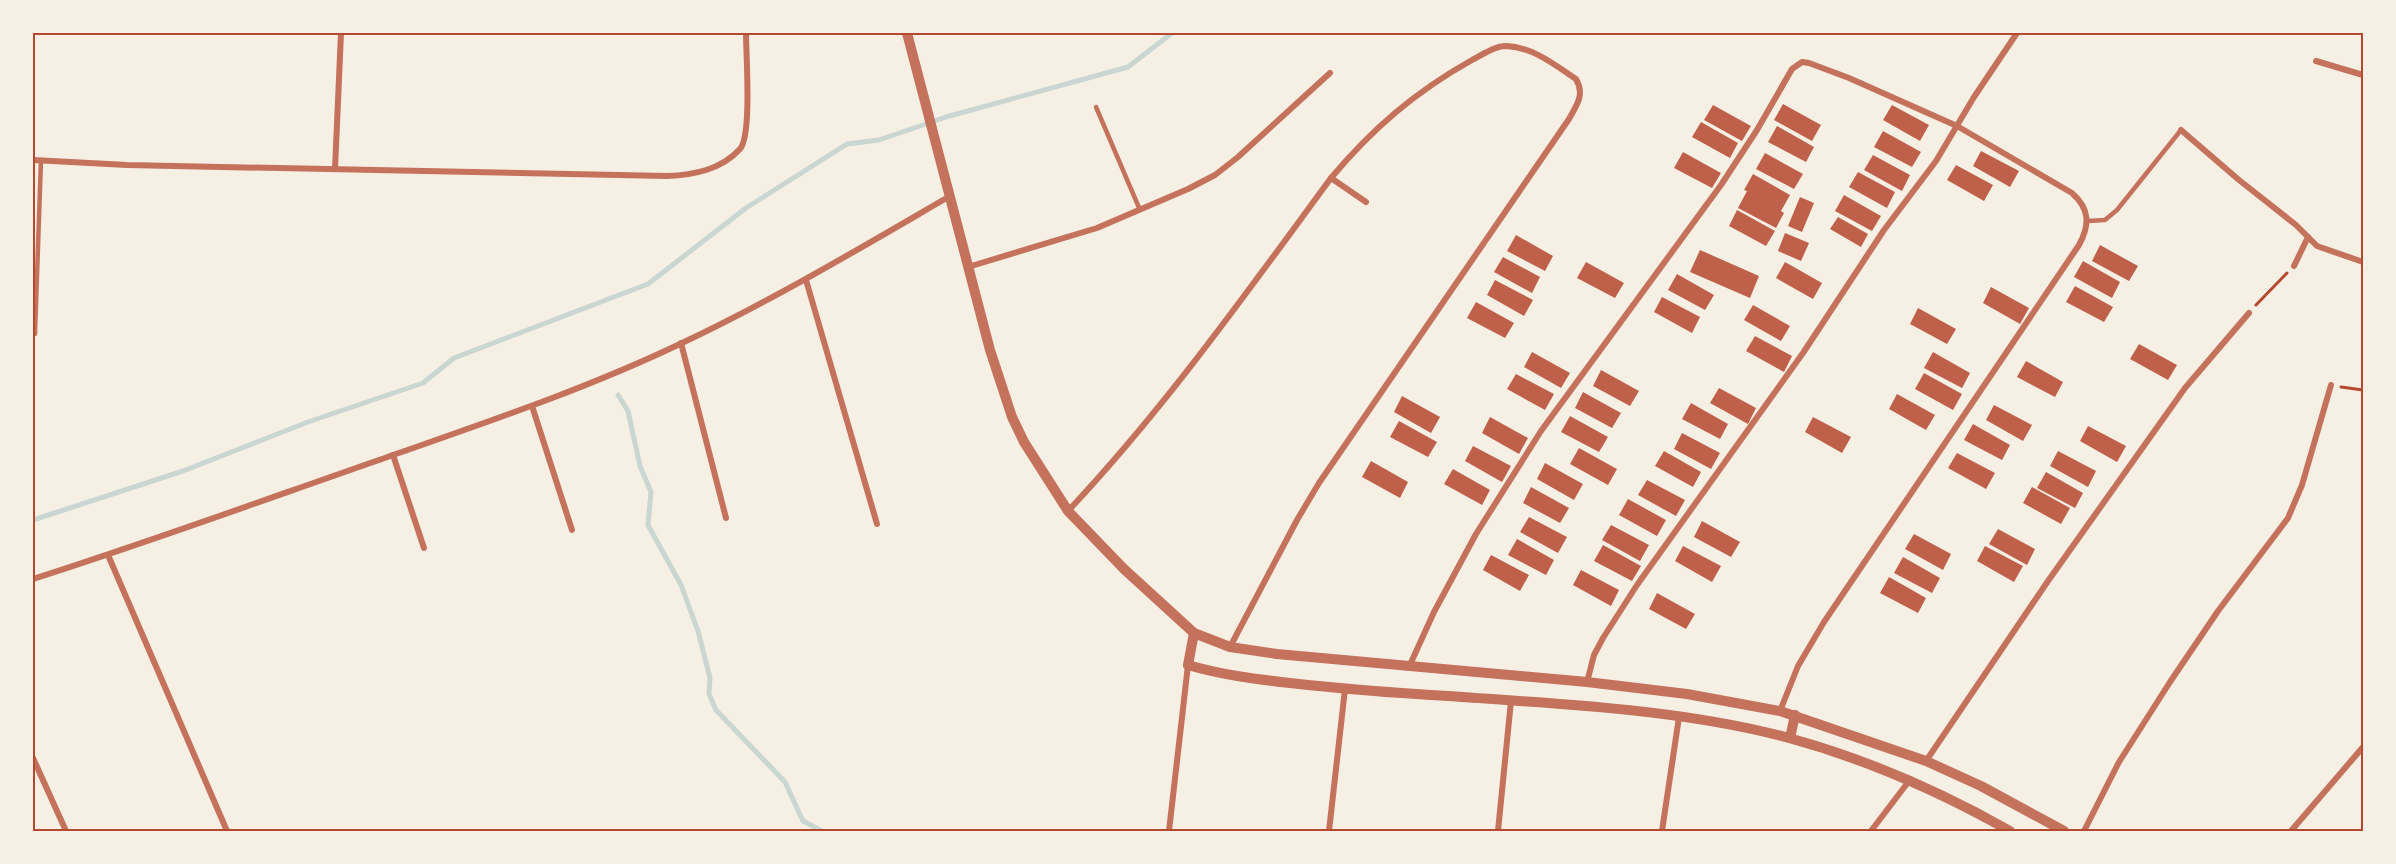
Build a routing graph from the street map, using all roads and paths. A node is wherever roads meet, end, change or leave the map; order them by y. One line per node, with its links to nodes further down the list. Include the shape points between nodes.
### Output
1 (341, 33): 13 (street)
2 (746, 33): 13 (street, via 746,134 740,149 707,171 679,176)
3 (907, 33): 15 (street)
4 (2017, 33): 9 (street)
5 (2316, 61): 7 (street)
6 (1330, 73): 17 (street, via 1215,175)
7 (2363, 75)
8 (1096, 107): 17 (lane)
9 (1957, 126): 18 (street, via 2072,193 2081,201); 41 (street, via 1817,65 1802,62 1792,69 1721,185 1541,431 1470,544); 42 (street, via 1803,353 1637,585 1594,655)
10 (2181, 130): 18 (lane, via 2117,210 2105,220); 19 (street)
11 (33, 160): 12 (street)
12 (41, 160): 13 (street); 25 (lane)
13 (335, 169)
14 (1331, 178): 16 (street); 31 (street, via 1152,416); 39 (street, via 1388,117 1427,87 1496,47 1518,47 1576,79 1579,100 1569,119 1319,483)
15 (950, 196): 22 (street); 23 (street)
16 (1366, 202)
17 (1140, 210): 22 (street)
18 (2088, 221): 45 (street, via 2079,245 1824,622 1798,666)
19 (2308, 237): 20 (street, via 2320,248); 21 (street)
20 (2363, 262)
21 (2294, 266): 24 (path)
22 (968, 267): 31 (street, via 1016,428)
23 (806, 280): 26 (street); 33 (street)
24 (2249, 313): 51 (street, via 2185,388)
25 (35, 334)
26 (681, 343): 29 (street); 32 (street)
27 (2331, 385): 28 (path); 62 (street, via 2288,518 2170,682 2119,762)
28 (2363, 390)
29 (532, 406): 30 (street); 34 (street)
30 (393, 455): 35 (street); 36 (street)
31 (1068, 511): 38 (street)
32 (726, 518)
33 (877, 525)
34 (573, 530)
35 (424, 548)
36 (108, 555): 37 (street); 54 (street)
37 (33, 579)
38 (1194, 633): 39 (street); 40 (street)
39 (1230, 647): 41 (street)
40 (1188, 665): 43 (street, via 1227,676); 55 (street)
41 (1409, 667): 42 (street)
42 (1587, 682): 45 (street)
43 (1345, 689): 44 (street); 56 (street)
44 (1511, 701): 47 (street); 57 (street)
45 (1780, 711): 46 (street)
46 (1795, 715): 48 (street); 51 (street)
47 (1679, 717): 48 (street); 58 (street)
48 (1790, 738): 52 (street)
49 (2363, 747): 63 (street)
50 (33, 758): 53 (street)
51 (1926, 761): 61 (street)
52 (1910, 781): 59 (street); 60 (street)
53 (66, 831)
54 (227, 831)
55 (1169, 831)
56 (1329, 831)
57 (1498, 831)
58 (1662, 831)
59 (1871, 831)
60 (2010, 831)
61 (2064, 831)
62 (2084, 831)
63 (2291, 831)

